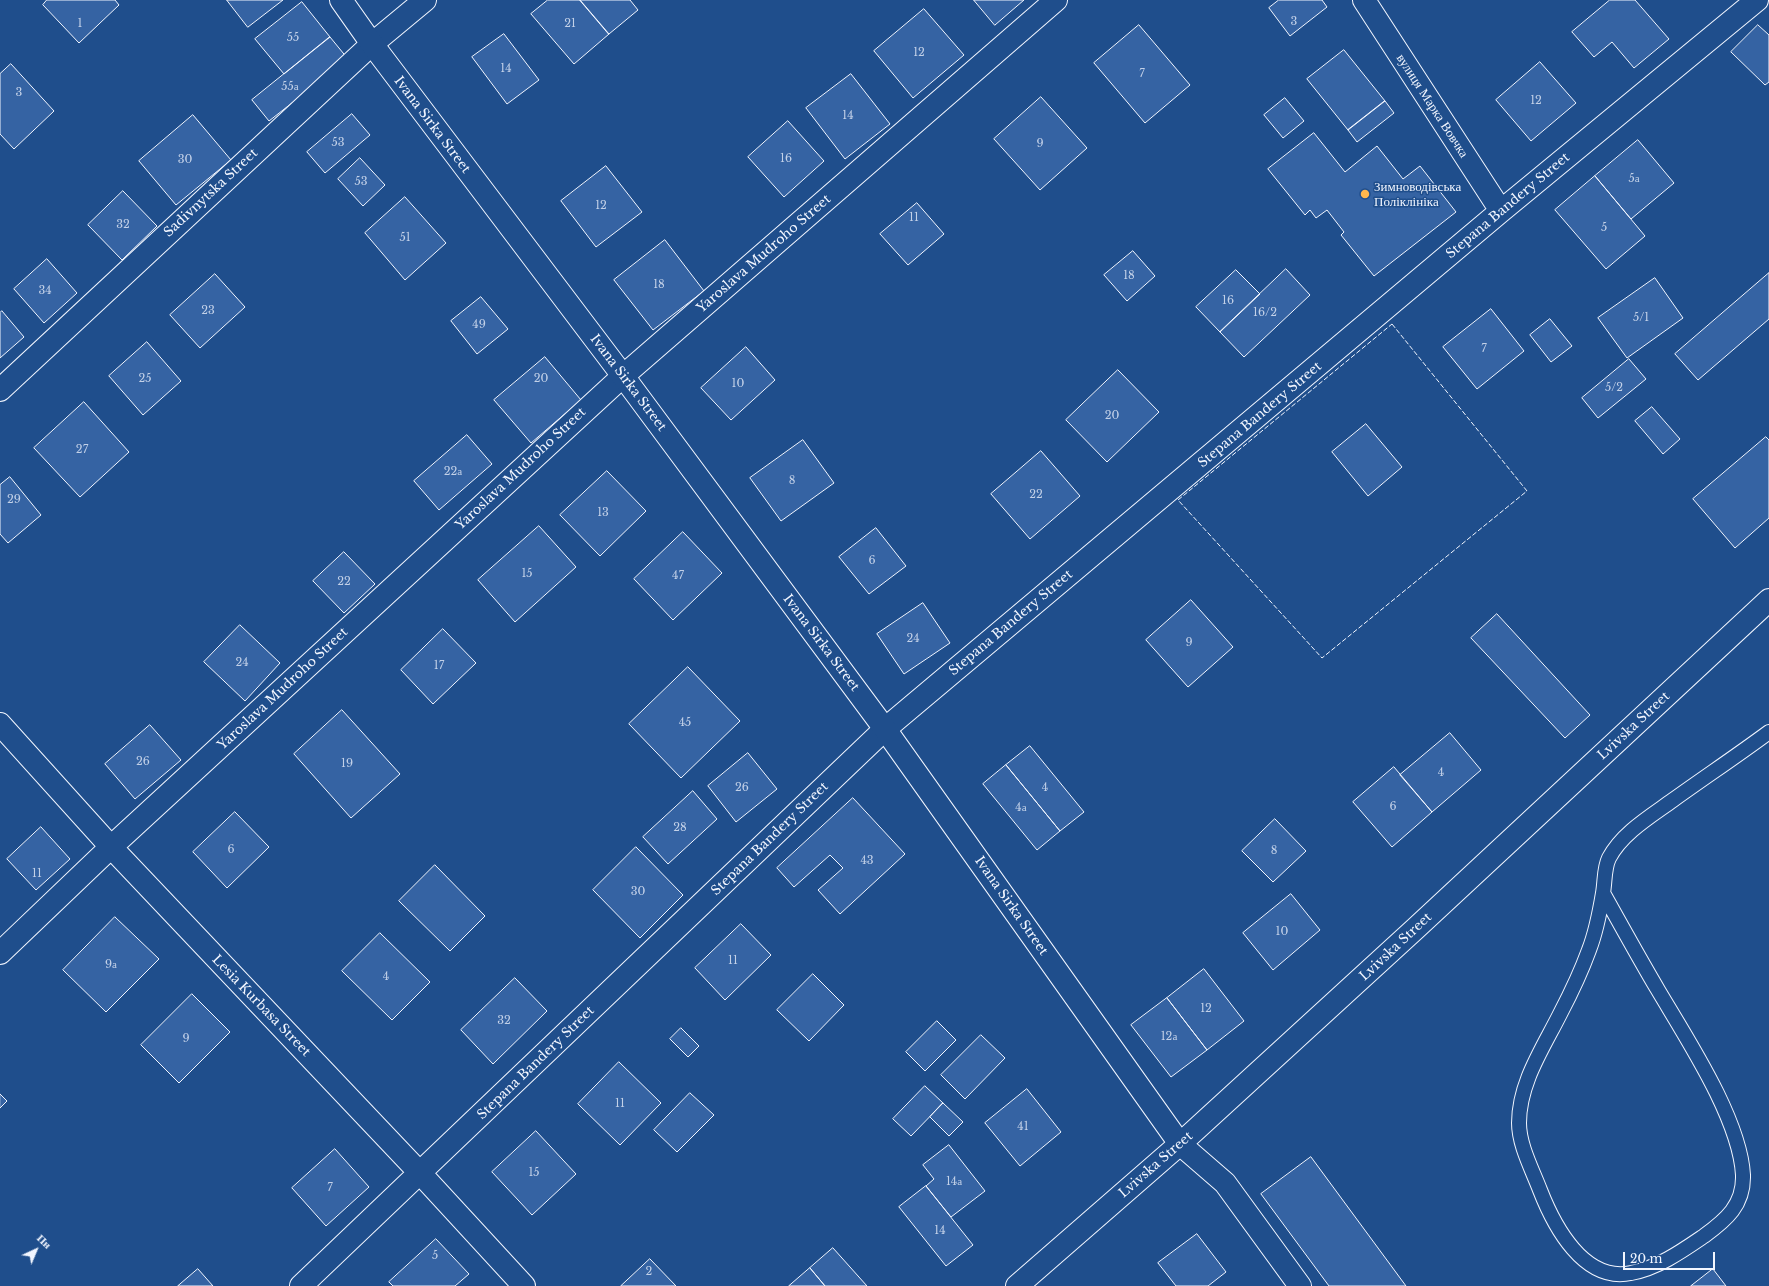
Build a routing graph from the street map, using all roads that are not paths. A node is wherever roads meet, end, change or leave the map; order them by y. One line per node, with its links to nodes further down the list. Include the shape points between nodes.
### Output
1 (341, 0): 6 (street, Ivana Sirka Street)
2 (425, 0): 6 (street, Sadivnytska Street)
3 (1056, 0): 8 (street, Yaroslava Mudroho Street)
4 (1364, 0): 7 (street, вулиця Марка Вовчка)
5 (1757, 0): 7 (street, Stepana Bandery Street)
6 (372, 44): 8 (street, Ivana Sirka Street); 9 (street, Sadivnytska Street)
7 (1501, 211): 12 (street, Stepana Bandery Street)
8 (623, 376): 12 (street, Ivana Sirka Street); 14 (street, Yaroslava Mudroho Street)
9 (0, 390)
10 (1769, 600): 17 (street, Lvivska Street, via 1416,929)
11 (0, 724): 14 (street, Lesia Kurbasa Street)
12 (885, 730): 17 (street, Ivana Sirka Street); 18 (street, Stepana Bandery Street)
13 (1769, 732): 15 (lane, via 1621,840 1607,861)
14 (111, 847): 16 (street, Yaroslava Mudroho Street); 18 (street, Lesia Kurbasa Street)
15 (1603, 893): 15 (lane, via 1724,1109 1738,1145 1743,1177 1738,1203 1720,1223 1673,1256 1650,1268 1628,1274 1607,1273 1585,1262 1565,1239 1545,1202 1525,1149 1519,1124 1522,1099 1530,1074 1591,946)
16 (0, 953)
17 (1180, 1144): 21 (street, Lvivska Street); 22 (street, Ivana Sirka Street, via 1225,1183)
18 (420, 1173): 19 (street, Stepana Bandery Street); 20 (street, Lesia Kurbasa Street)
19 (301, 1286)
20 (524, 1286)
21 (1017, 1286)
22 (1300, 1286)

